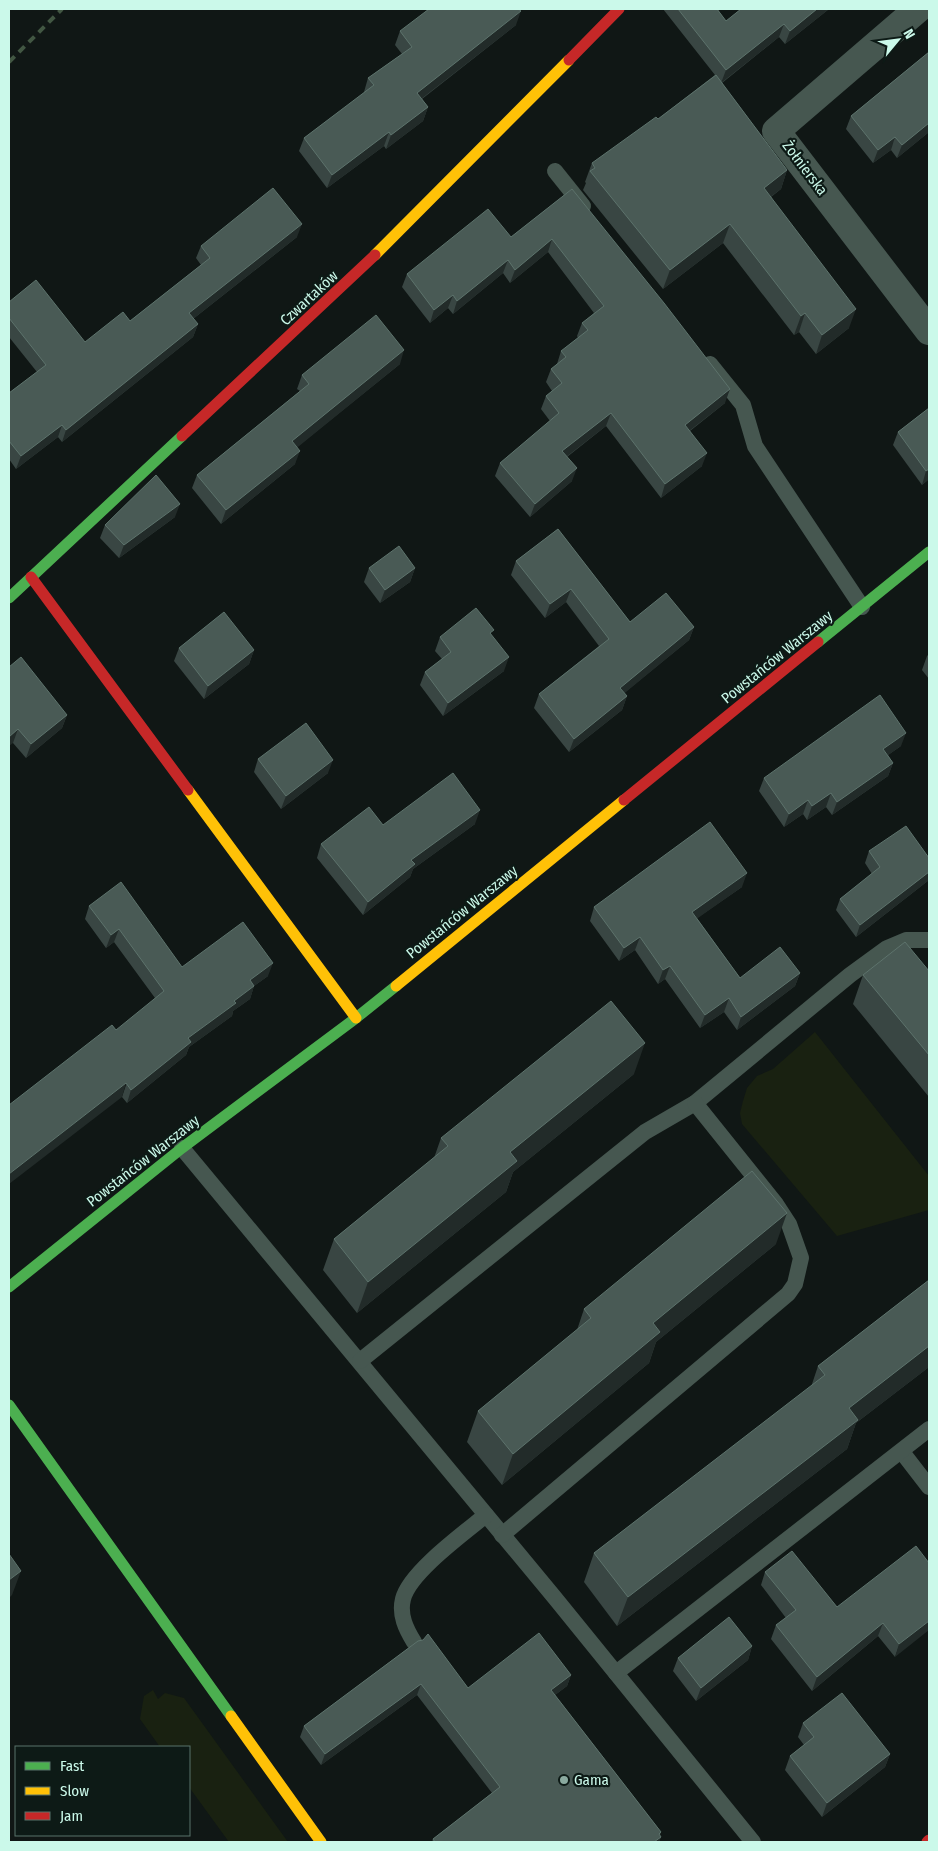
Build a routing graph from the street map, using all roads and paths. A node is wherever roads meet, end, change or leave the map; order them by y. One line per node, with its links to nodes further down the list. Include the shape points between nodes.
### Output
1 (619, 9): 8 (street, Czwartaków, via 356,274)
2 (918, 9): 5 (street, Żołnierska, via 776,130)
3 (555, 171): 4 (lane)
4 (593, 218)
5 (929, 331)
6 (699, 350): 10 (lane, via 743,405 755,446)
7 (929, 552): 10 (street, Powstańców Warszawy)
8 (31, 577): 9 (street, Czwartaków); 12 (street)
9 (9, 598)
10 (862, 607): 12 (street, Powstańców Warszawy)
11 (929, 940): 13 (lane, via 906,940 887,948)
12 (356, 1018): 14 (street, Powstańców Warszawy)
13 (694, 1102): 16 (lane, via 645,1132); 22 (lane, via 789,1224 801,1258 795,1284 788,1294)
14 (182, 1148): 15 (street, Powstańców Warszawy); 16 (lane)
15 (9, 1287)
16 (360, 1361): 21 (lane)
17 (9, 1405): 25 (street)
18 (929, 1429): 19 (lane)
19 (902, 1452): 20 (lane); 24 (lane)
20 (929, 1486)
21 (486, 1515): 22 (lane); 23 (lane, via 409,1584 403,1598 402,1613)
22 (502, 1534): 24 (lane)
23 (414, 1642)
24 (616, 1673): 26 (lane)
25 (321, 1842)
26 (753, 1842)

